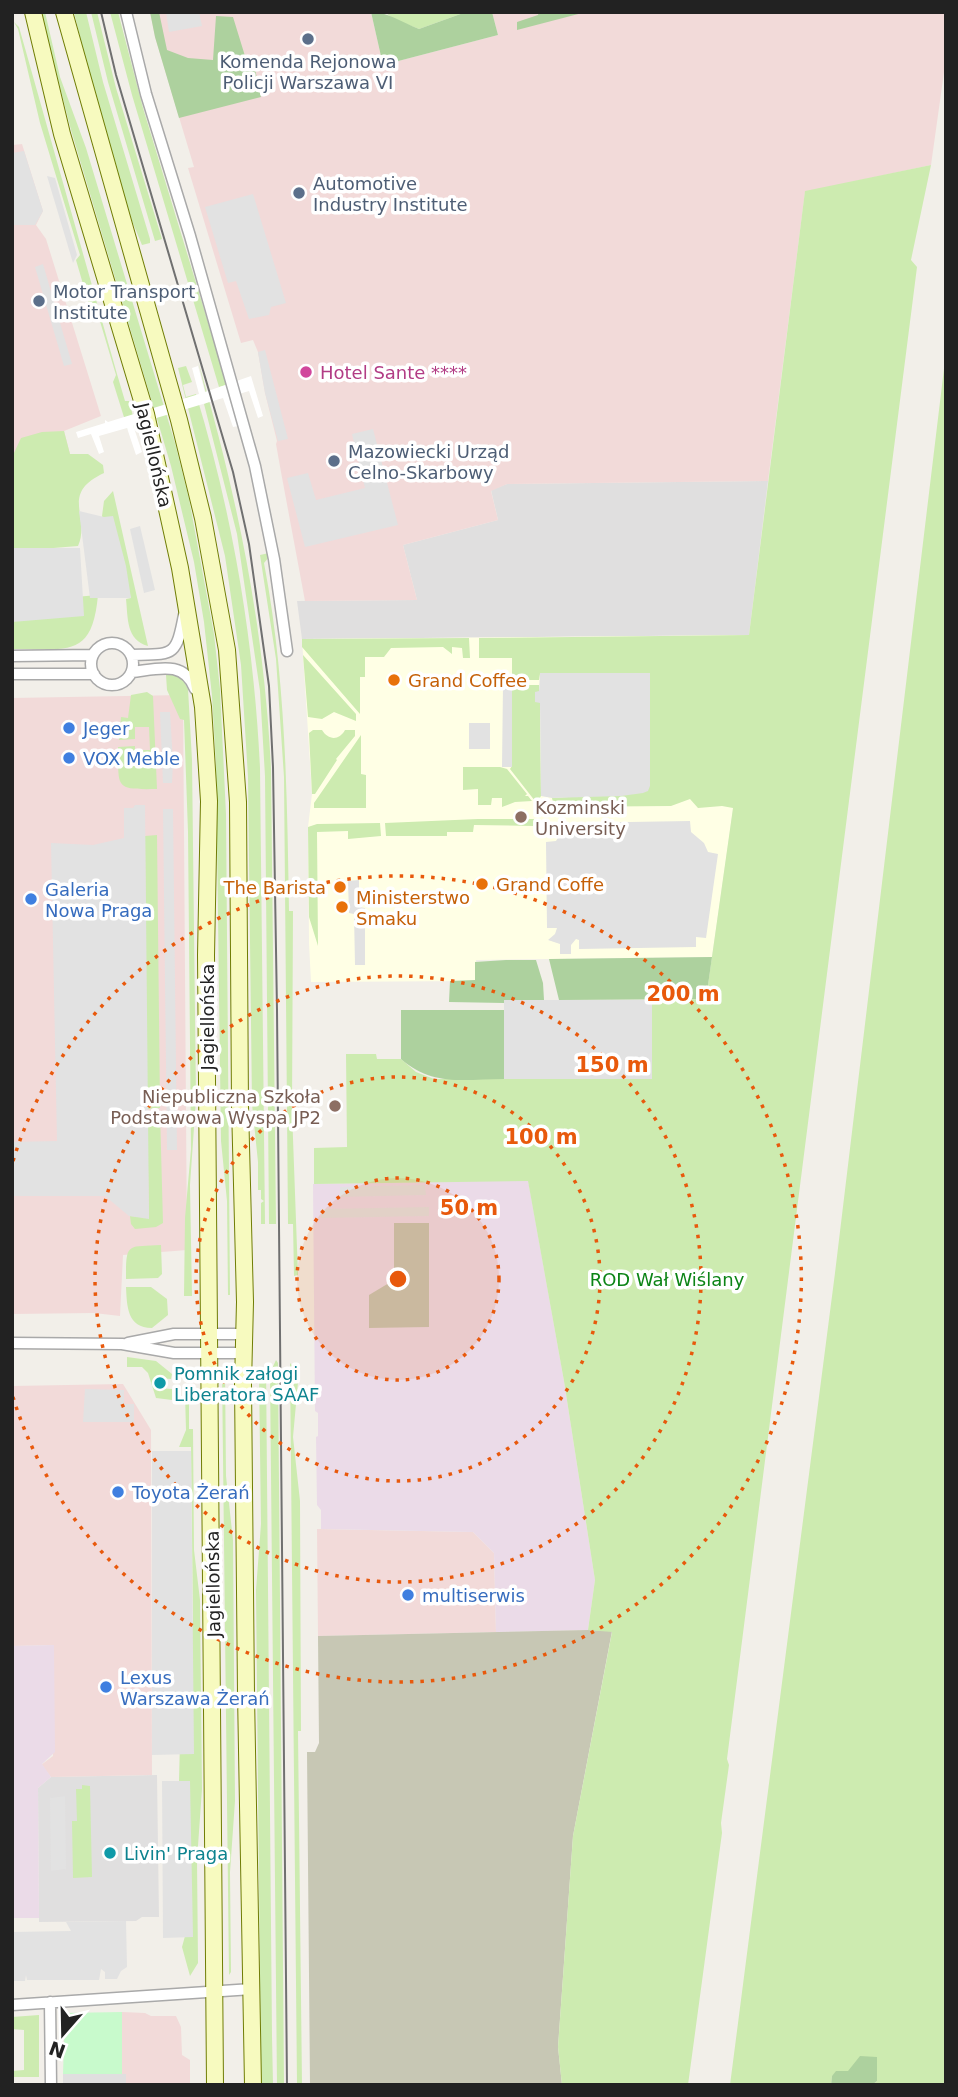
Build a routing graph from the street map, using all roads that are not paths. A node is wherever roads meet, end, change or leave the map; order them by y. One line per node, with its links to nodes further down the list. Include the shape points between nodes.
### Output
1 (33, 12): 4 (main road, Jagiellońska, via 62,134 146,414)
2 (64, 12): 14 (main road, Jagiellońska, via 182,432 228,650 238,802)
3 (126, 12): 5 (street, via 256,466)
4 (186, 602): 7 (street, via 180,640 174,649); 12 (main road, Jagiellońska)
5 (287, 651)
6 (93, 655): 7 (street, via 109,643 122,646); 8 (street); 11 (street)
7 (131, 655): 9 (street)
8 (12, 656)
9 (132, 672): 11 (street, via 113,685 102,683); 12 (street, via 183,671)
10 (12, 674): 11 (street)
11 (94, 674)
12 (203, 707): 13 (main road, Jagiellońska, via 209,801)
13 (210, 1334): 14 (street); 16 (street, via 174,1334); 17 (main road, Jagiellońska)
14 (245, 1334): 18 (main road, Jagiellońska)
15 (12, 1343): 16 (street)
16 (122, 1344): 17 (street, via 164,1352)
17 (210, 1353): 18 (street); 20 (main road, Jagiellońska)
18 (244, 1353): 19 (main road, Jagiellońska)
19 (252, 1989): 20 (street); 25 (main road, Jagiellońska)
20 (214, 1993): 21 (street); 24 (main road, Jagiellońska)
21 (50, 2002): 22 (street); 23 (street)
22 (12, 2004)
23 (51, 2085)
24 (215, 2085)
25 (253, 2085)

